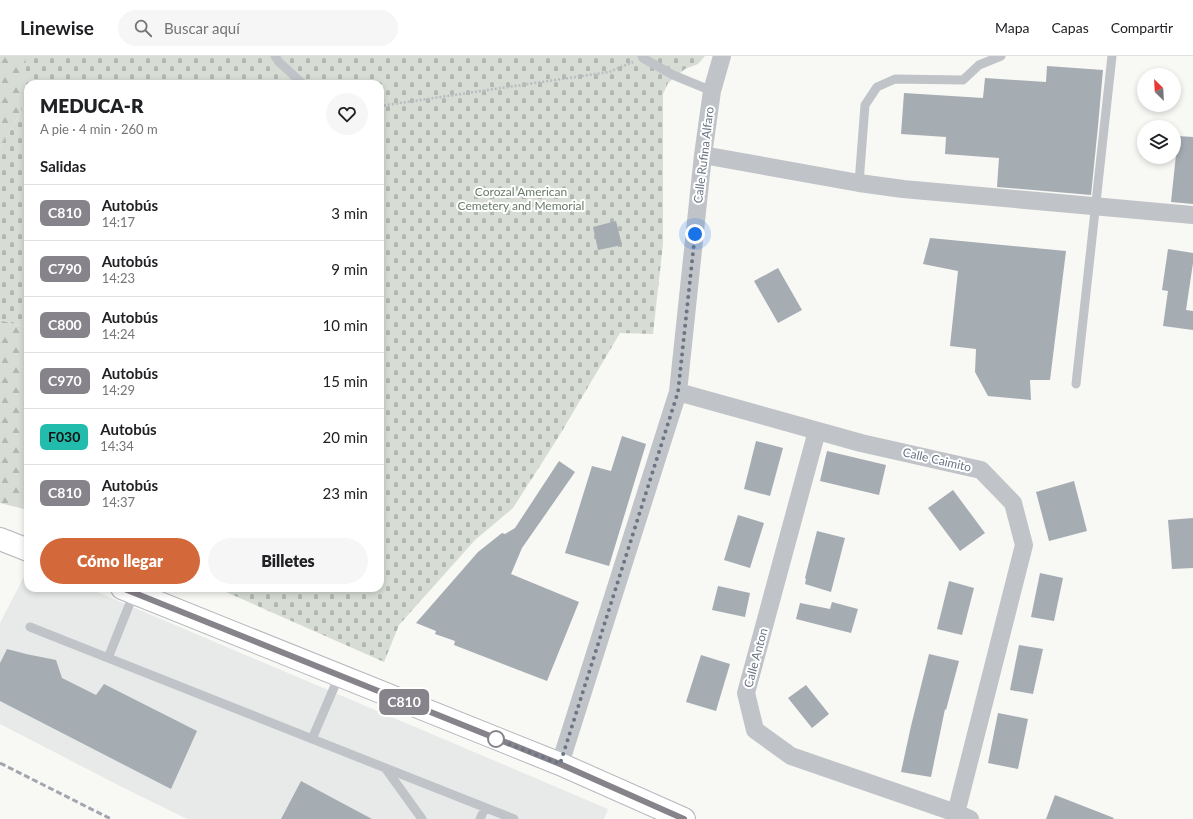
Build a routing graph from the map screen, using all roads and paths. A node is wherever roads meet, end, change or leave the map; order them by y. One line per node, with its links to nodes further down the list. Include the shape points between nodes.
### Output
1 (275, 56): 7 (lane)
2 (722, 56): 8 (street, Calle Rufina Alfaro)
3 (1001, 56): 6 (lane)
4 (1112, 56): 12 (lane)
5 (642, 57): 8 (lane, via 673,75); 9 (path, via 609,72)
6 (980, 60): 11 (lane, via 963,80 895,78 876,87 865,105)
7 (299, 80)
8 (712, 91): 10 (street, Calle Rufina Alfaro)
9 (384, 105)
10 (703, 155): 11 (street); 15 (street, Calle Rufina Alfaro)
11 (859, 183): 12 (street)
12 (1096, 206): 13 (street); 14 (lane)
13 (1193, 215)
14 (1076, 384)
15 (678, 392): 16 (street, Calle Caimito); 25 (street, Calle Rufina Alfaro)
16 (817, 431): 28 (street, Calle Caimito, via 981,470 1013,503 1024,545); 28 (street, Calle Anton, via 746,693 755,730 791,756)
17 (0, 539): 18 (main road)
18 (24, 548)
19 (127, 592): 22 (lane)
20 (133, 592): 23 (main road)
21 (30, 627): 22 (lane)
22 (108, 658): 24 (lane)
23 (339, 676): 24 (lane); 25 (main road)
24 (312, 739): 26 (lane)
25 (560, 764): 32 (main road)
26 (386, 769): 27 (lane); 29 (lane)
27 (485, 808): 30 (lane); 31 (lane)
28 (963, 816)
29 (422, 819)
30 (480, 819)
31 (514, 819)
32 (684, 819)

